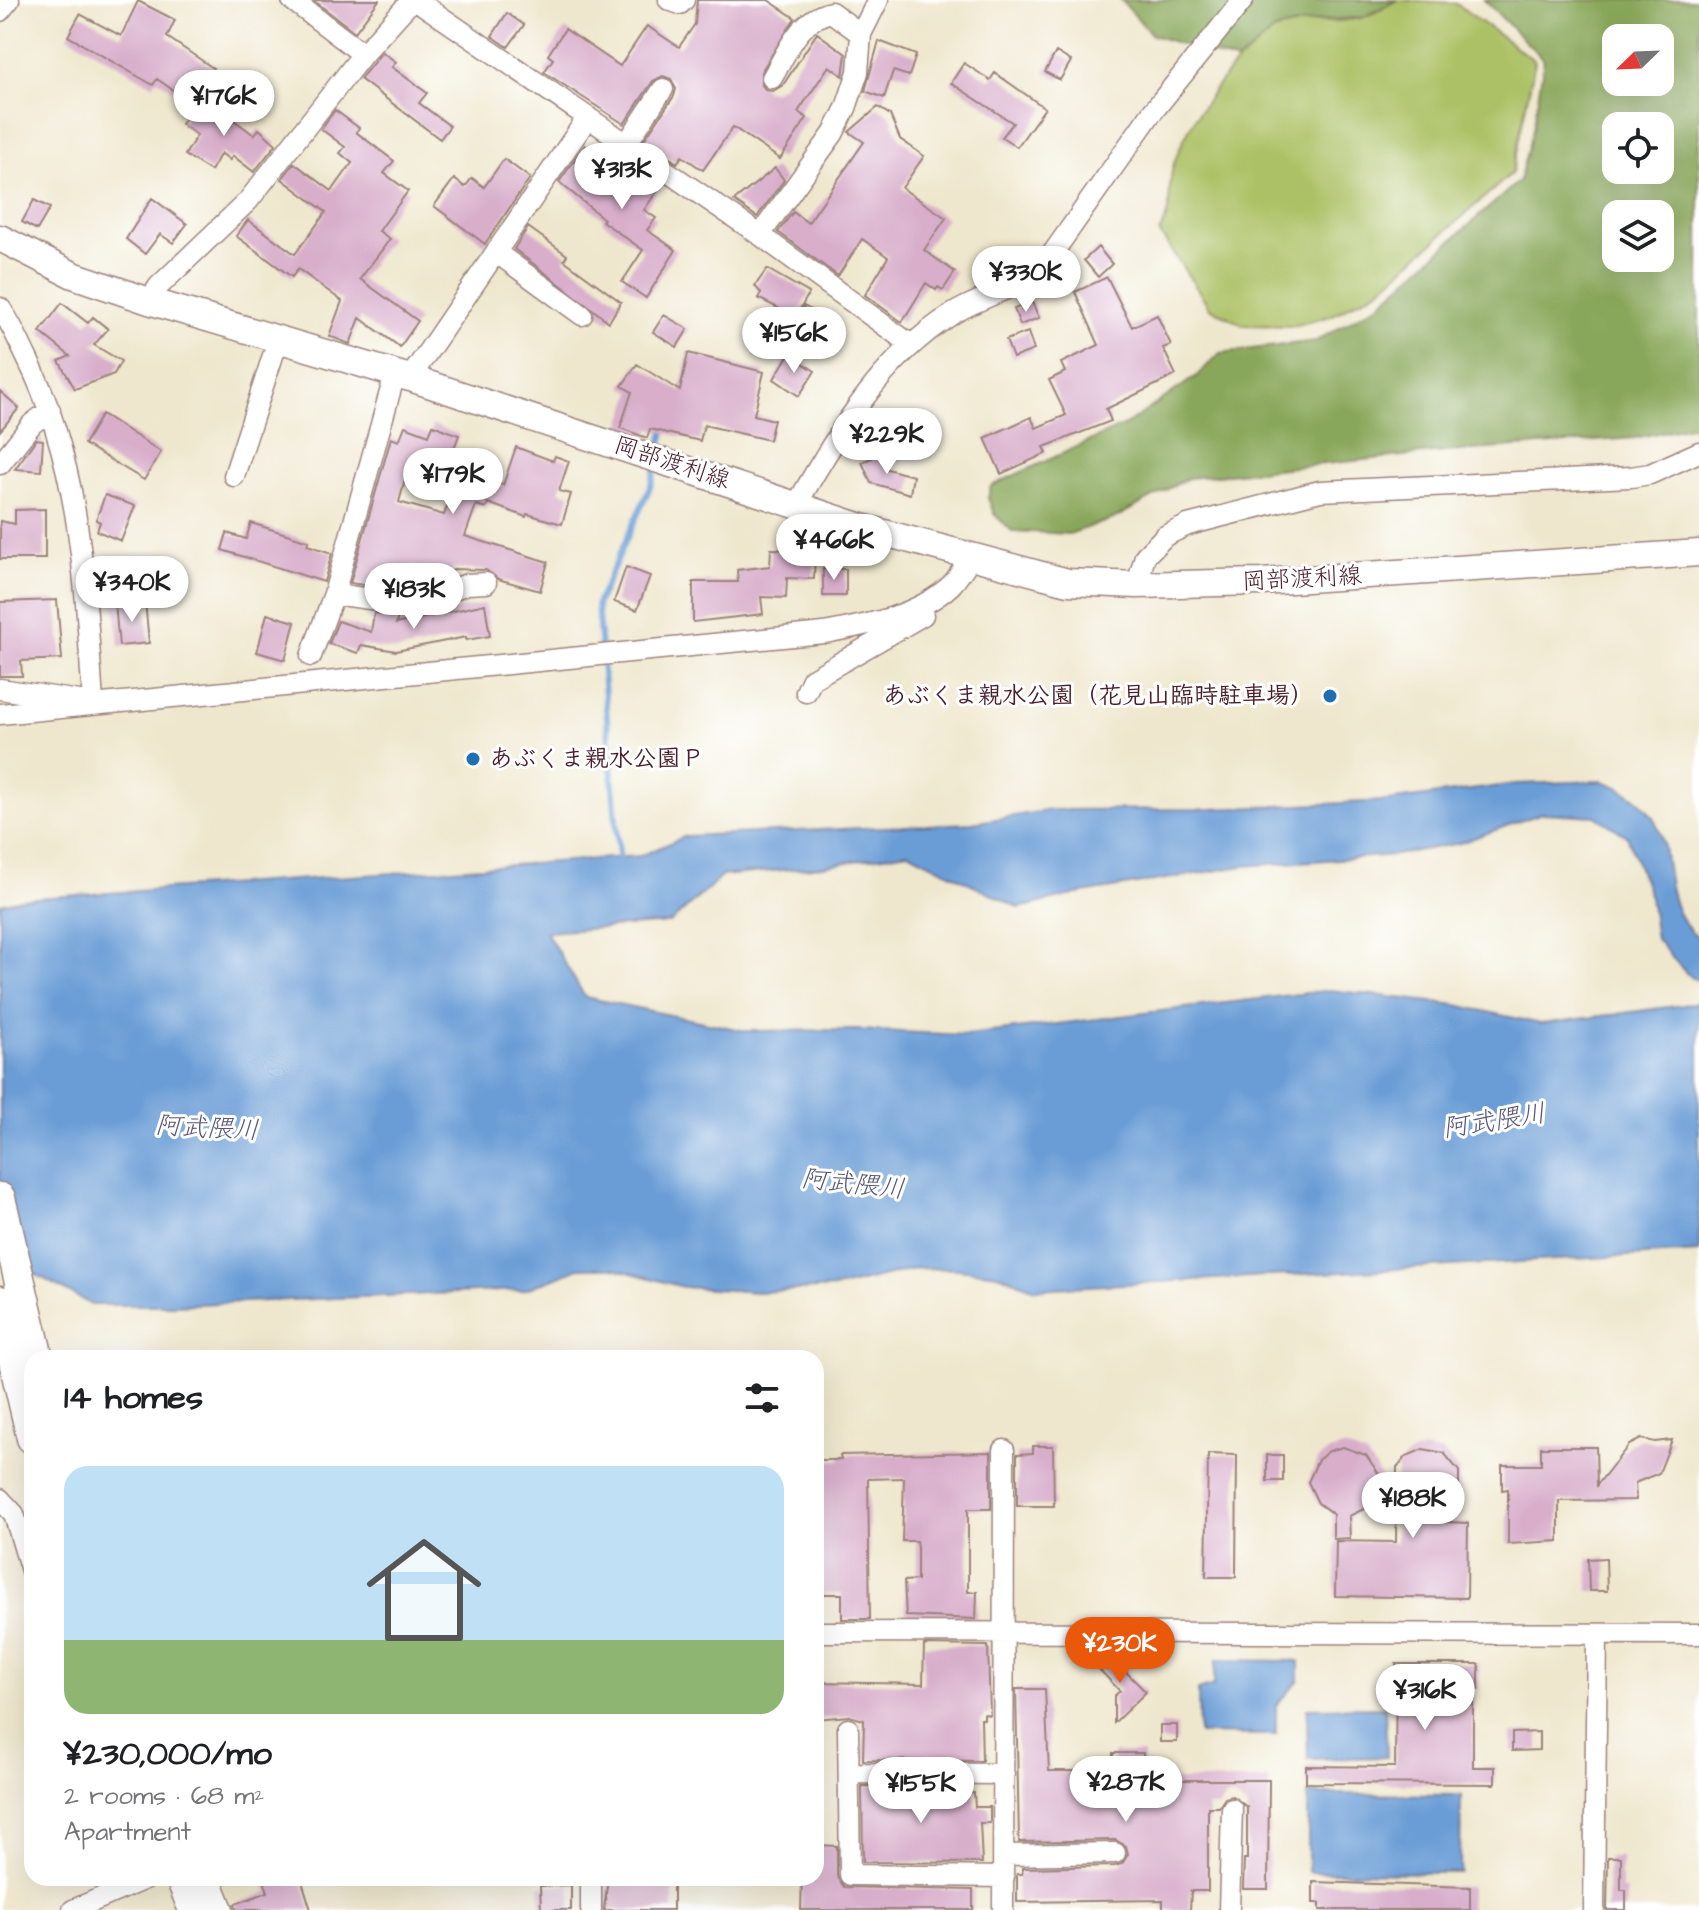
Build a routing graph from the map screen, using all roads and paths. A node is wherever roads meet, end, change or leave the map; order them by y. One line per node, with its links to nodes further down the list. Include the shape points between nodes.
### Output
1 (9, 0): 8 (street)
2 (292, 0): 10 (street)
3 (414, 0): 10 (street); 13 (street)
4 (669, 0): 5 (street)
5 (684, 0)
6 (878, 0): 9 (street)
7 (1243, 0): 22 (street, via 1150,115 1043,267 1028,280 954,313)
8 (0, 11)
9 (861, 34): 11 (street, via 831,12 814,16); 15 (street, via 858,72 833,134)
10 (363, 54): 18 (street, via 248,201)
11 (772, 78)
12 (663, 89): 14 (street)
13 (588, 117): 14 (street); 17 (street)
14 (627, 143): 15 (street)
15 (760, 235): 22 (street)
16 (0, 238): 18 (main road, 岡部渡利線, via 73,275)
17 (497, 253): 20 (street); 23 (street)
18 (149, 301): 21 (main road, 岡部渡利線)
19 (0, 308): 24 (street)
20 (582, 315)
21 (278, 340): 23 (main road, 岡部渡利線); 27 (street)
22 (910, 344): 28 (street, via 830,447)
23 (402, 376): 28 (main road, 岡部渡利線); 34 (street)
24 (50, 410): 26 (street); 38 (street, via 68,468 83,552)
25 (1699, 452): 33 (street, via 1650,474 1621,479 1320,491 1188,525 1165,536 1145,556)
26 (0, 464)
27 (234, 476)
28 (797, 504): 30 (main road, 岡部渡利線, via 862,527)
29 (1699, 553): 33 (main road, 岡部渡利線, via 1261,582)
30 (973, 554): 32 (street); 33 (main road, 岡部渡利線, via 1068,582)
31 (486, 583): 34 (street, via 467,584 413,605)
32 (951, 585): 37 (street, via 950,594 937,606 812,679); 38 (street, via 916,608 824,633)
33 (1137, 585)
34 (334, 594): 35 (street)
35 (311, 656)
36 (0, 689): 38 (street)
37 (806, 692)
38 (93, 703): 39 (street)
39 (0, 714)
40 (0, 1198): 42 (highway)
41 (0, 1301): 43 (highway)
42 (36, 1350)
43 (24, 1404)
44 (1004, 1450): 47 (street)
45 (0, 1499): 46 (street, via 14,1514)
46 (24, 1547)
47 (1006, 1631): 48 (street); 49 (street); 53 (street)
48 (824, 1632)
49 (1597, 1634): 50 (street); 68 (street)
50 (1699, 1634)
51 (848, 1729): 52 (street)
52 (849, 1773): 53 (street); 57 (street, via 850,1875)
53 (1004, 1774): 56 (street)
54 (1232, 1809): 67 (street)
55 (1115, 1853): 56 (street)
56 (1004, 1855): 57 (street)
57 (1004, 1877): 66 (street)
58 (128, 1886): 62 (street)
59 (184, 1886): 63 (highway)
60 (208, 1886): 64 (highway)
61 (591, 1886): 65 (street)
62 (73, 1910)
63 (194, 1910)
64 (218, 1910)
65 (591, 1910)
66 (1003, 1910)
67 (1229, 1910)
68 (1594, 1910)

